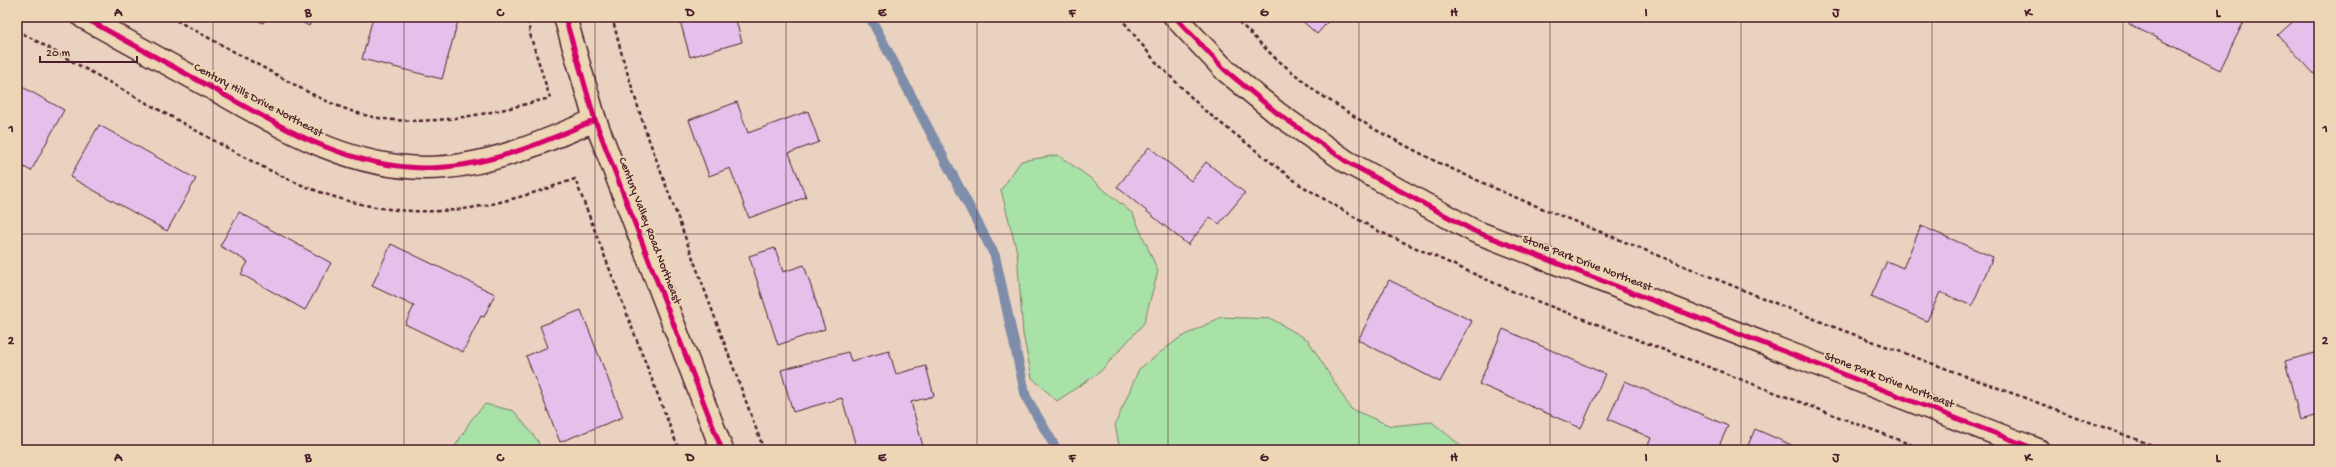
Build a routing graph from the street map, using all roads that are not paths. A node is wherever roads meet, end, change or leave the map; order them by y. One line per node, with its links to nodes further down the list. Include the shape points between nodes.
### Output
1 (83, 17): 4 (street, Century Hills Drive Northeast, via 301,137 341,154 382,164 426,168 515,153)
2 (565, 17): 4 (street, Century Valley Road Northeast)
3 (1174, 17): 6 (street, Stone Park Drive Northeast, via 1225,70 1277,113 1346,162 1474,231)
4 (595, 120): 5 (street, Century Valley Road Northeast)
5 (722, 450)
6 (2038, 450)

